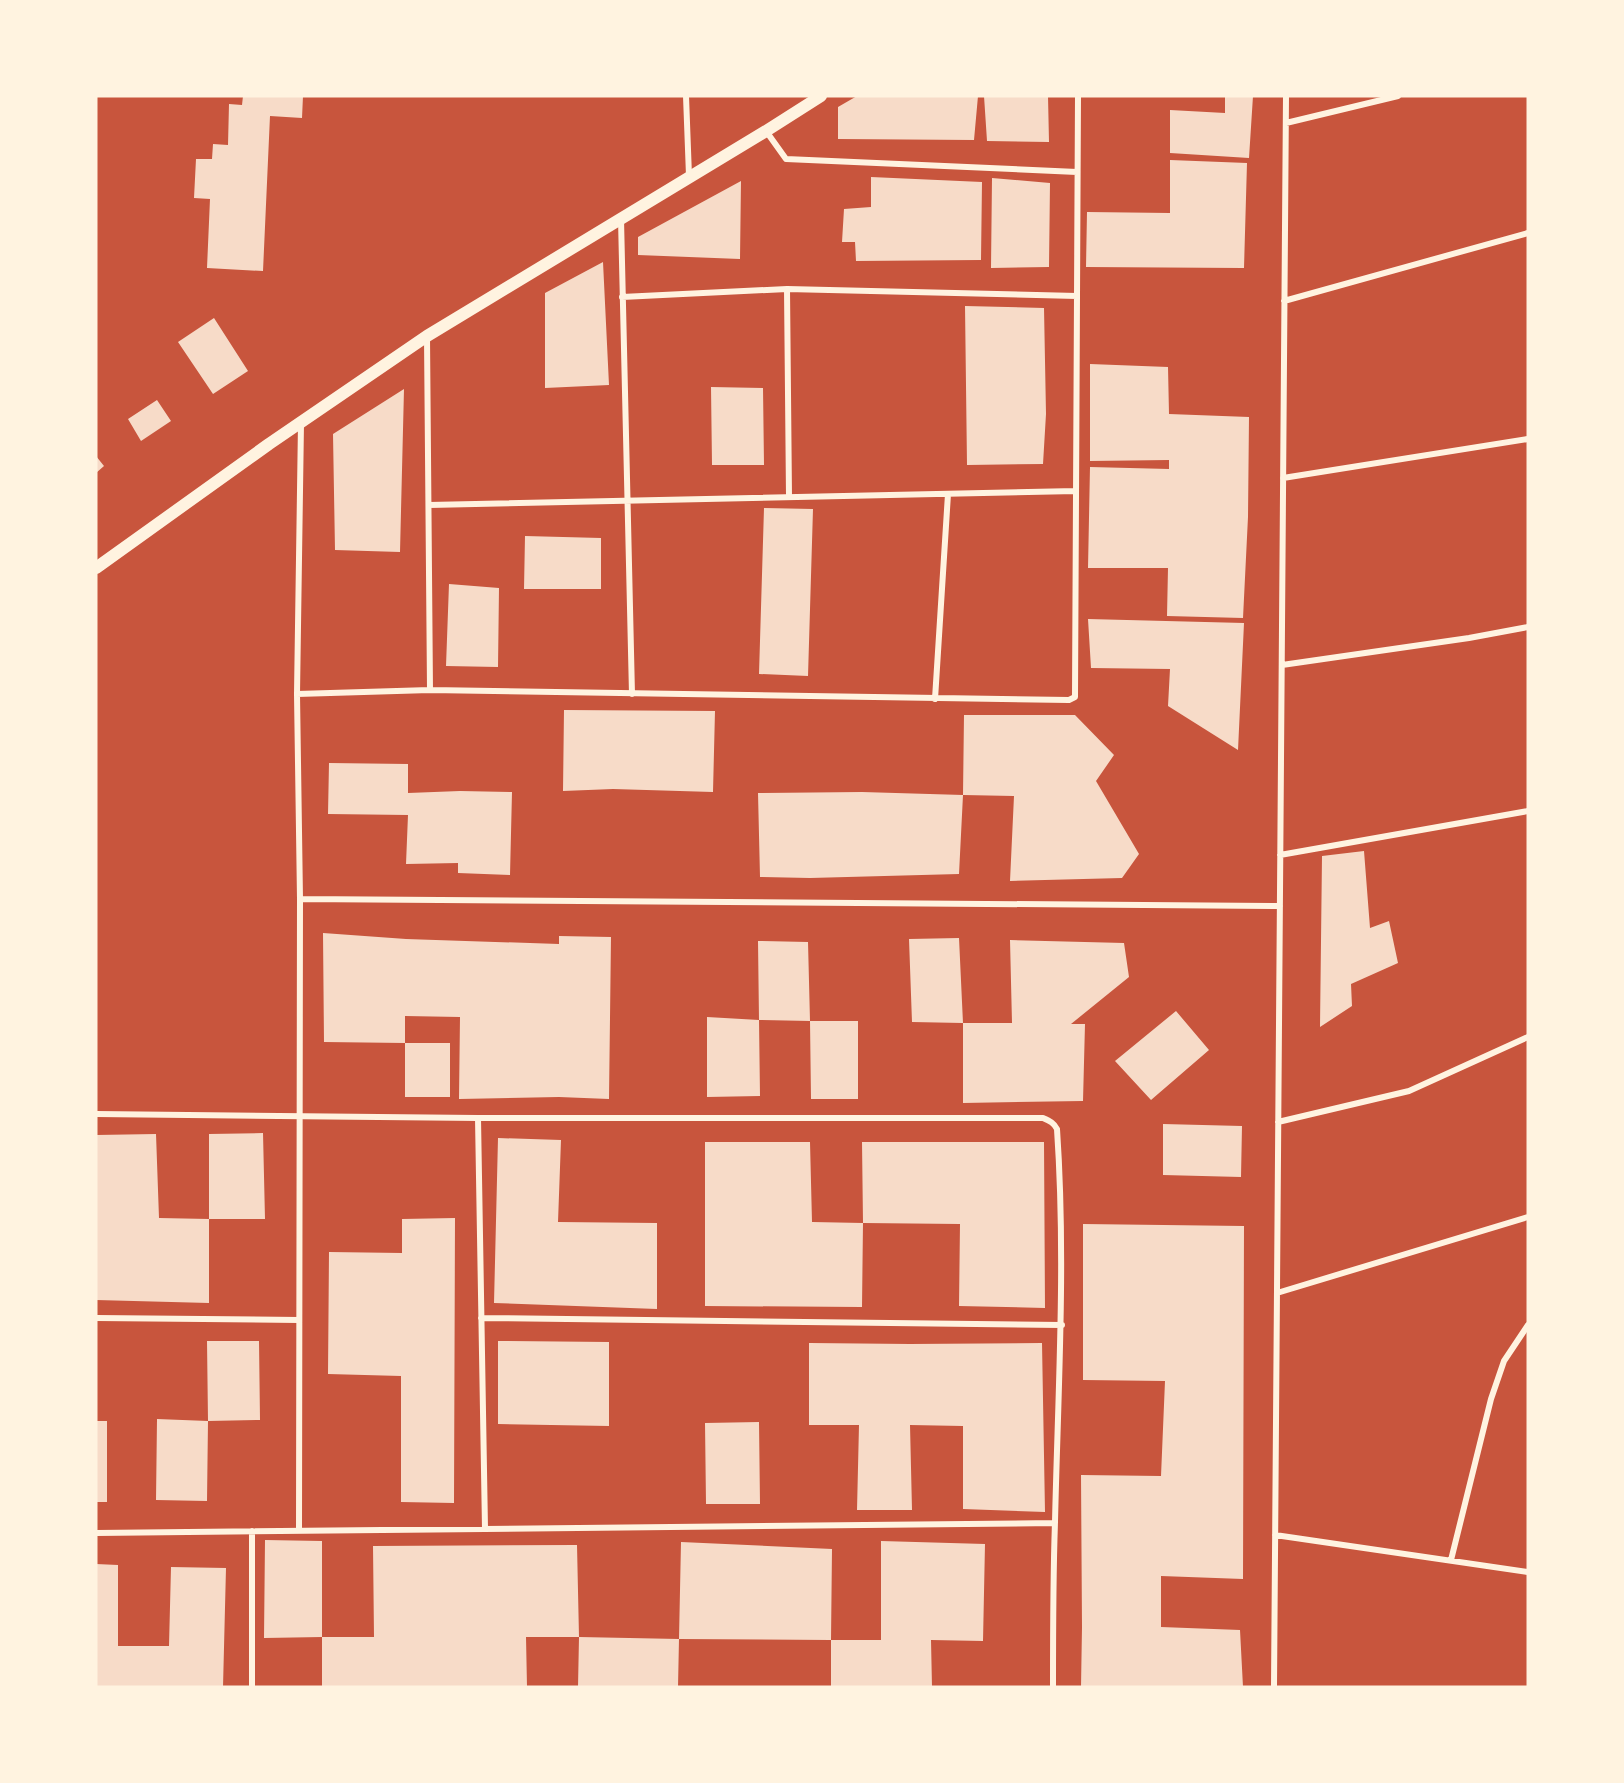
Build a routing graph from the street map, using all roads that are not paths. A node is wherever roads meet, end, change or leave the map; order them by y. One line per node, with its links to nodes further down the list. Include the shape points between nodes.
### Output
1 (686, 96): 9 (street)
2 (821, 96): 7 (main road)
3 (1078, 96): 8 (street)
4 (1286, 96): 6 (street)
5 (1398, 96): 6 (street)
6 (1286, 123): 15 (street)
7 (766, 131): 8 (street, via 786,159); 9 (main road)
8 (1077, 172): 13 (street)
9 (689, 178): 10 (main road)
10 (621, 219): 14 (street); 16 (main road)
11 (1528, 233): 15 (street)
12 (788, 289): 13 (street); 14 (street); 22 (street)
13 (1077, 296): 20 (street)
14 (622, 297): 23 (street)
15 (1284, 301): 19 (street)
16 (426, 336): 17 (main road); 24 (street)
17 (301, 422): 25 (main road); 29 (street)
18 (1528, 439): 19 (street)
19 (1283, 478): 27 (street)
20 (1076, 491): 21 (street); 31 (street, via 1075,697)
21 (948, 494): 22 (street); 31 (street)
22 (789, 497): 23 (street)
23 (626, 501): 24 (street); 30 (street)
24 (429, 505): 28 (street)
25 (96, 568)
26 (1528, 627): 27 (street)
27 (1282, 665): 33 (street)
28 (430, 690): 29 (street); 30 (street)
29 (297, 694): 34 (street)
30 (632, 694): 31 (street)
31 (935, 699)
32 (1528, 811): 33 (street)
33 (1280, 855): 35 (street)
34 (300, 899): 35 (street); 38 (street)
35 (1280, 906): 40 (street)
36 (1528, 1037): 40 (street, via 1409,1091)
37 (96, 1114): 38 (street)
38 (299, 1116): 39 (street); 45 (street)
39 (478, 1118): 44 (street); 46 (street, via 1049,1120 1058,1130)
40 (1278, 1122): 42 (street)
41 (1528, 1216): 42 (street)
42 (1277, 1293): 53 (street)
43 (96, 1318): 45 (street)
44 (481, 1318): 46 (street); 49 (street)
45 (299, 1320): 51 (street)
46 (1062, 1325): 48 (street)
47 (1528, 1325): 54 (street, via 1504,1361 1491,1399)
48 (1055, 1523): 49 (street); 57 (street)
49 (485, 1529): 51 (street)
50 (252, 1531): 51 (street); 52 (street); 56 (street)
51 (298, 1531)
52 (96, 1533)
53 (1275, 1534): 54 (street); 58 (street)
54 (1451, 1560): 55 (street)
55 (1528, 1572)
56 (252, 1687)
57 (1053, 1687)
58 (1274, 1687)

